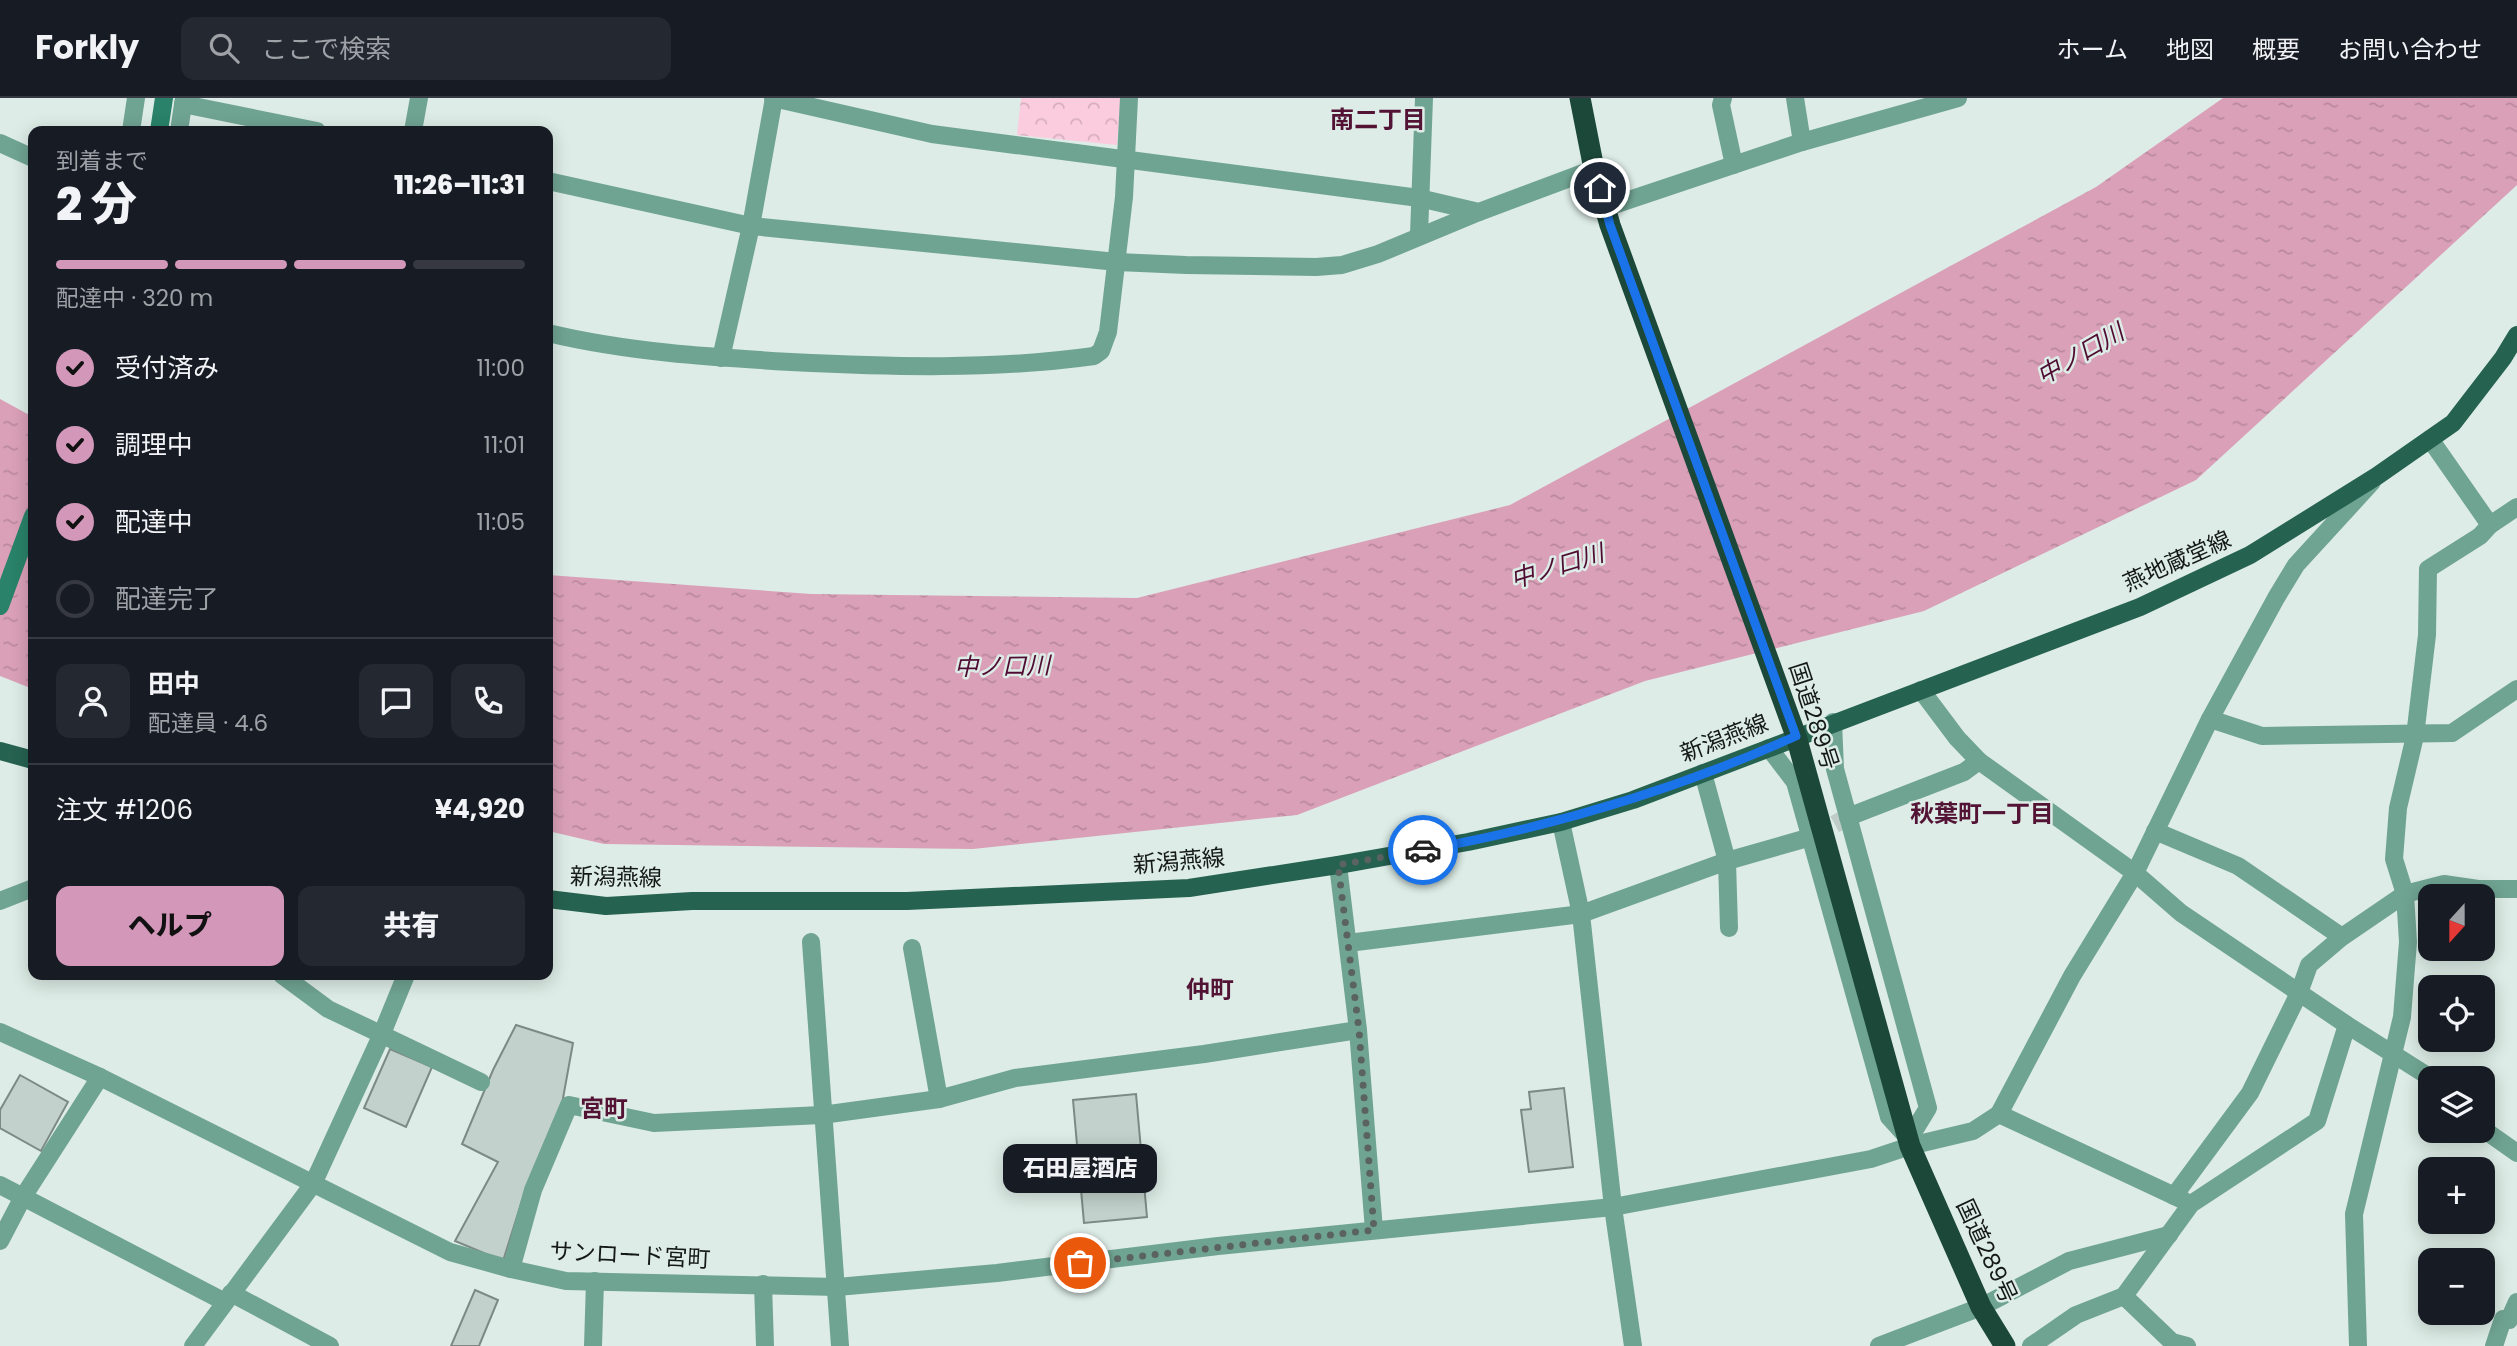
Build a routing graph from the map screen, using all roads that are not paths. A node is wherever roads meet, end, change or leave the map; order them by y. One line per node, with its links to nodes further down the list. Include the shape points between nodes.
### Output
1 (136, 98): 12 (street)
2 (163, 98): 13 (street)
3 (419, 98): 16 (street)
4 (773, 98): 20 (street, via 932,134); 27 (street)
5 (1129, 98): 20 (street)
6 (1424, 98): 24 (street)
7 (1580, 98): 22 (highway, 国道289号)
8 (1723, 98): 21 (street)
9 (1795, 98): 17 (street)
10 (1958, 98): 17 (street)
11 (184, 101): 14 (street); 15 (street)
12 (132, 126)
13 (160, 126)
14 (180, 126)
15 (295, 126)
16 (414, 126)
17 (1802, 142): 21 (street)
18 (0, 143): 19 (street)
19 (28, 156)
20 (1126, 160): 24 (street); 29 (street)
21 (1734, 165): 26 (street)
22 (1594, 169): 25 (street); 26 (highway, 国道289号)
23 (553, 182): 27 (street)
24 (1419, 198): 25 (street); 28 (street)
25 (1479, 212): 28 (street)
26 (1607, 216): 43 (highway, 国道289号)
27 (751, 226): 29 (street); 32 (street)
28 (1419, 235): 29 (street, via 1342,265)
29 (1117, 262): 32 (street, via 1108,332 1101,351 1094,356 947,366)
30 (553, 334): 32 (street)
31 (2517, 335): 33 (main road, 燕地蔵堂線, via 2453,423)
32 (721, 358)
33 (2430, 439): 34 (main road, 燕地蔵堂線); 36 (street)
34 (2377, 476): 40 (main road, 燕地蔵堂線, via 2238,561 2140,607); 41 (street, via 2296,565)
35 (2517, 507): 36 (street)
36 (2490, 526): 44 (street, via 2428,569 2427,635)
37 (28, 530): 38 (street)
38 (0, 607)
39 (2517, 689): 44 (street, via 2452,733)
40 (1921, 690): 42 (main road, 燕地蔵堂線); 48 (street)
41 (2210, 719): 44 (street, via 2262,736); 52 (street)
42 (1833, 722): 43 (main road, 燕地蔵堂線); 50 (street, via 1835,769)
43 (1796, 736): 45 (main road, 新潟燕線); 83 (highway, 国道289号)
44 (2415, 736): 59 (street, via 2398,808 2394,859)
45 (1769, 748): 49 (main road, 新潟燕線); 53 (street, via 1795,782)
46 (0, 751): 47 (main road)
47 (28, 759)
48 (1979, 761): 50 (street, via 1964,772); 56 (street)
49 (1703, 773): 51 (main road, 新潟燕線); 54 (street)
50 (1848, 817): 83 (street, via 1928,1108)
51 (1561, 821): 55 (main road, 新潟燕線); 62 (street)
52 (2155, 831): 56 (street); 64 (street, via 2238,866)
53 (1811, 837): 54 (street); 83 (street, via 1889,1117)
54 (1727, 861): 62 (street); 63 (street)
55 (1338, 865): 60 (main road, 新潟燕線, via 1189,888 907,901 692,901 606,906); 66 (street)
56 (2135, 873): 70 (street, via 2181,913); 80 (street, via 2072,976)
57 (2517, 889): 59 (street, via 2444,884)
58 (28, 890): 61 (street)
59 (2405, 894): 64 (street); 75 (street, via 2408,942 2402,1017)
60 (553, 900)
61 (0, 901)
62 (1581, 914): 66 (street); 90 (street)
63 (1729, 928)
64 (2342, 937): 70 (street, via 2309,965)
65 (811, 942): 81 (street)
66 (1348, 943): 72 (street)
67 (912, 948): 79 (street)
68 (289, 980): 74 (street, via 328,1009)
69 (405, 980): 74 (street)
70 (2299, 993): 71 (street); 87 (street, via 2250,1093)
71 (2347, 1025): 75 (street); 89 (street, via 2317,1121)
72 (1359, 1030): 79 (street, via 1015,1078); 91 (street)
73 (0, 1032): 77 (street, サンロード宮町)
74 (381, 1036): 78 (street); 85 (street)
75 (2393, 1053): 76 (street); 114 (street, via 2354,1214)
76 (2418, 1069)
77 (100, 1077): 85 (street, サンロード宮町); 88 (street)
78 (481, 1082)
79 (939, 1099): 81 (street)
80 (1999, 1114): 83 (street, サンロード宮町, via 1973,1131); 87 (street)
81 (822, 1115): 94 (street, via 654,1123 569,1105 533,1190); 97 (street)
82 (2495, 1137): 84 (street)
83 (1910, 1142): 90 (street, サンロード宮町, via 1871,1159); 101 (highway, 国道289号)
84 (2517, 1153)
85 (313, 1184): 94 (street, サンロード宮町, via 450,1252); 99 (street)
86 (0, 1185): 88 (street)
87 (2174, 1196): 89 (street)
88 (23, 1197): 93 (street); 99 (street)
89 (2191, 1204): 92 (street)
90 (1613, 1207): 91 (street, サンロード宮町); 109 (street)
91 (1374, 1230): 97 (street, サンロード宮町)
92 (2169, 1234): 98 (street); 101 (street, via 2069,1261)
93 (0, 1241)
94 (511, 1269): 95 (street, サンロード宮町, via 566,1281)
95 (595, 1281): 96 (street, サンロード宮町); 106 (street)
96 (763, 1284): 97 (street, サンロード宮町); 107 (street)
97 (837, 1287): 108 (street)
98 (2124, 1296): 112 (street, via 2076,1315); 113 (street, via 2172,1342)
99 (228, 1298): 104 (street); 105 (street)
100 (2517, 1302): 102 (street)
101 (1981, 1307): 103 (street); 111 (highway, 国道289号)
102 (2513, 1322): 115 (street, via 2503,1319)
103 (1903, 1342): 110 (street)
104 (193, 1346)
105 (330, 1346)
106 (593, 1346)
107 (765, 1346)
108 (840, 1346)
109 (1633, 1346)
110 (1879, 1346)
111 (2005, 1346)
112 (2031, 1346)
113 (2187, 1346)
114 (2358, 1346)
115 (2494, 1346)

